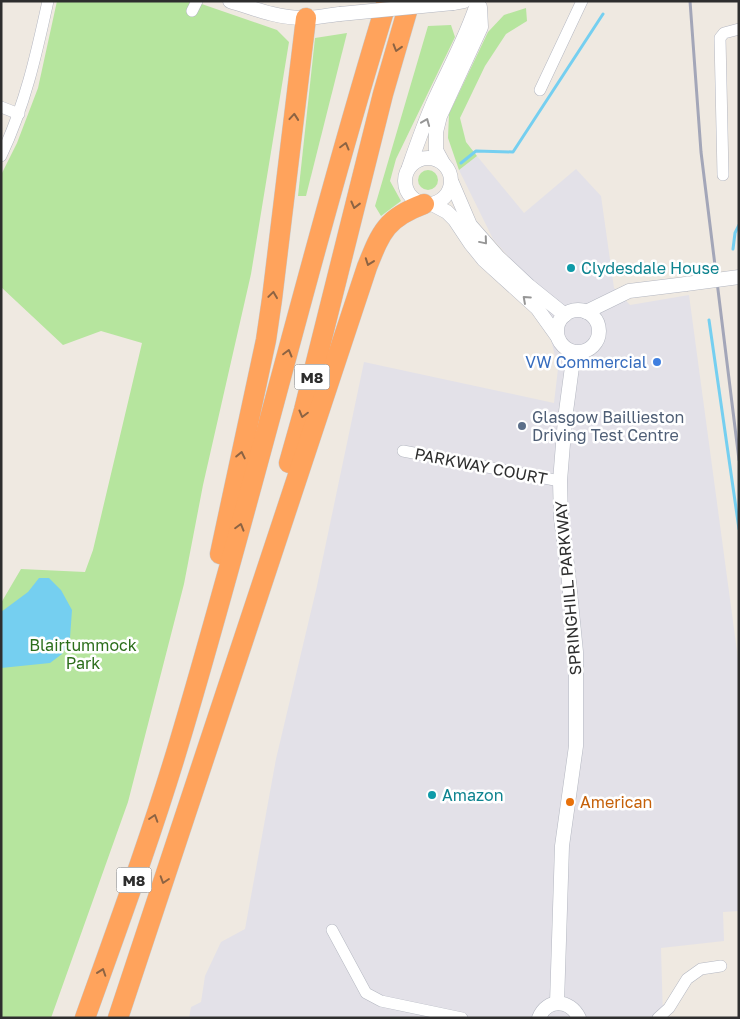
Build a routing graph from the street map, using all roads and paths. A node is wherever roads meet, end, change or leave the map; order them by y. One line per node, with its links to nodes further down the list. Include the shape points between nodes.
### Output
1 (48, 1): 12 (street, via 35,64)
2 (230, 1): 8 (street, via 270,14)
3 (386, 1): 26 (highway, M8, one-way to 3)
4 (410, 1): 27 (highway, M8, one-way to 27, via 383,94 304,410)
5 (479, 1): 14 (street, via 481,27 440,116 436,132 436,150); 15 (street, one-way to 5, via 435,99 466,37)
6 (582, 1): 10 (street)
7 (458, 2): 8 (street, bridge)
8 (306, 18): 26 (highway, one-way to 8, via 266,340)
9 (739, 29): 16 (street, via 724,33 720,38)
10 (540, 90)
11 (1, 107): 12 (street)
12 (19, 114): 13 (street)
13 (1, 156)
14 (443, 163): 15 (street, via 437,159 422,158); 17 (street)
15 (409, 168): 18 (street, via 405,182 410,196)
16 (723, 175)
17 (452, 184): 18 (street, via 445,197); 21 (street, one-way to 21, via 470,225 498,257)
18 (428, 204): 22 (street, one-way to 18, via 537,308 484,260 455,220 447,212); 27 (highway, M8, one-way to 27, via 404,212 392,221 374,249)
19 (739, 277): 20 (street, bridge, via 629,291)
20 (586, 312): 21 (street, via 575,310); 23 (street, via 598,327 596,340 587,350)
21 (565, 315): 22 (street, via 558,324)
22 (557, 336): 23 (street)
23 (574, 352): 25 (street, SPRINGHILL PARKWAY)
24 (403, 451): 25 (street, PARKWAY COURT)
25 (560, 481): 30 (street, SPRINGHILL PARKWAY, via 576,652 576,746 562,846)
26 (179, 742): 31 (highway, M8, one-way to 26)
27 (206, 751): 32 (highway, M8, one-way to 32)
28 (332, 930): 33 (street, via 370,996)
29 (721, 966): 36 (street, via 701,969 687,979 669,1008)
30 (557, 1003): 34 (street, via 546,1007); 35 (street, via 570,1006)
31 (85, 1018)
32 (118, 1018)
33 (462, 1018)
34 (539, 1018)
35 (579, 1018)
36 (658, 1018)

